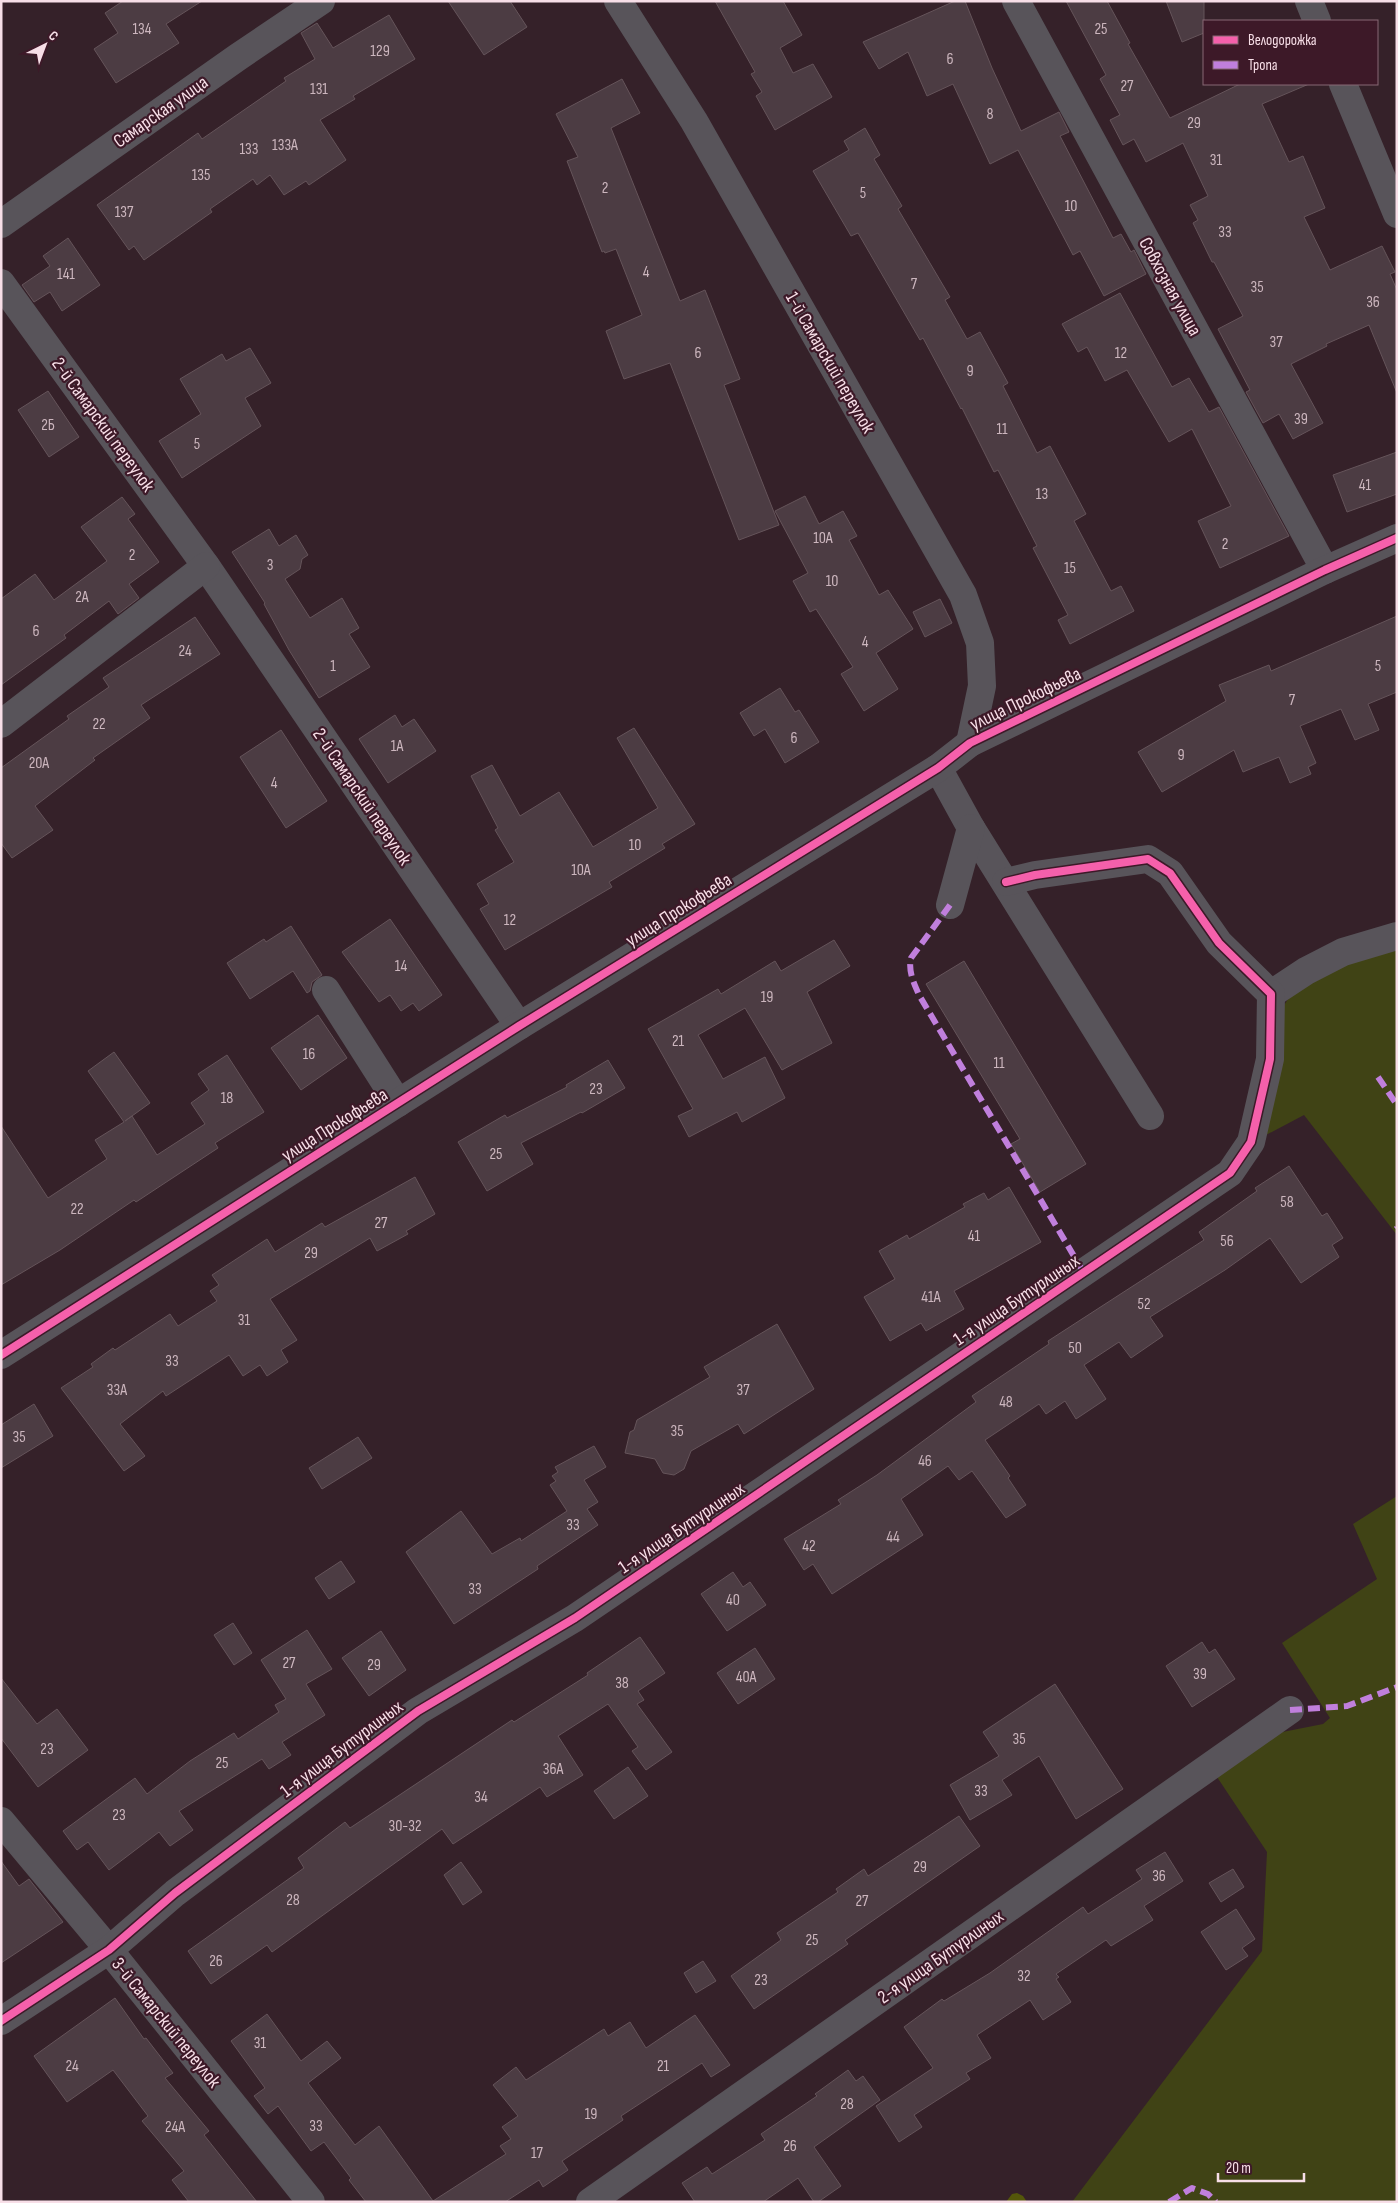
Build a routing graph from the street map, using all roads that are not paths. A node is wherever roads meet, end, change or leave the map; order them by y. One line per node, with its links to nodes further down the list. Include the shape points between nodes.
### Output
1 (321, 1): 8 (street, Самарская улица)
2 (618, 1): 14 (street, 1-й Самарский переулок, via 694,121 962,595 980,643 982,686)
3 (1016, 1): 12 (street, Совхозная улица)
4 (1309, 1): 5 (street)
5 (1317, 20)
6 (1343, 85): 7 (street)
7 (1397, 214)
8 (1, 224)
9 (1, 284): 11 (street, 2-й Самарский переулок)
10 (1397, 538): 12 (street, улица Прокофьева)
11 (206, 566): 13 (street); 22 (street, 2-й Самарский переулок)
12 (1325, 570): 14 (street, улица Прокофьева)
13 (1, 724)
14 (970, 743): 15 (street, улица Прокофьева)
15 (938, 768): 16 (street); 22 (street, улица Прокофьева)
16 (971, 828): 17 (street); 18 (street)
17 (1006, 882): 21 (street, via 1036,874 1148,859 1170,873 1219,943); 24 (street)
18 (950, 905)
19 (1397, 936): 21 (street, via 1343,952)
20 (326, 990): 23 (street)
21 (1271, 994): 28 (street, 1-я улица Бутурлиных, via 1270,1059 1251,1142 1230,1173 575,1618 418,1711 175,1893)
22 (519, 1026): 23 (street, улица Прокофьева)
23 (398, 1103): 25 (street, улица Прокофьева)
24 (1150, 1116)
25 (1, 1355)
26 (1290, 1710): 31 (street, 2-я улица Бутурлиных)
27 (1, 1821): 28 (street, 3-й Самарский переулок)
28 (108, 1950): 29 (street, 1-я улица Бутурлиных); 30 (street, 3-й Самарский переулок)
29 (1, 2021)
30 (311, 2202)
31 (590, 2202)

